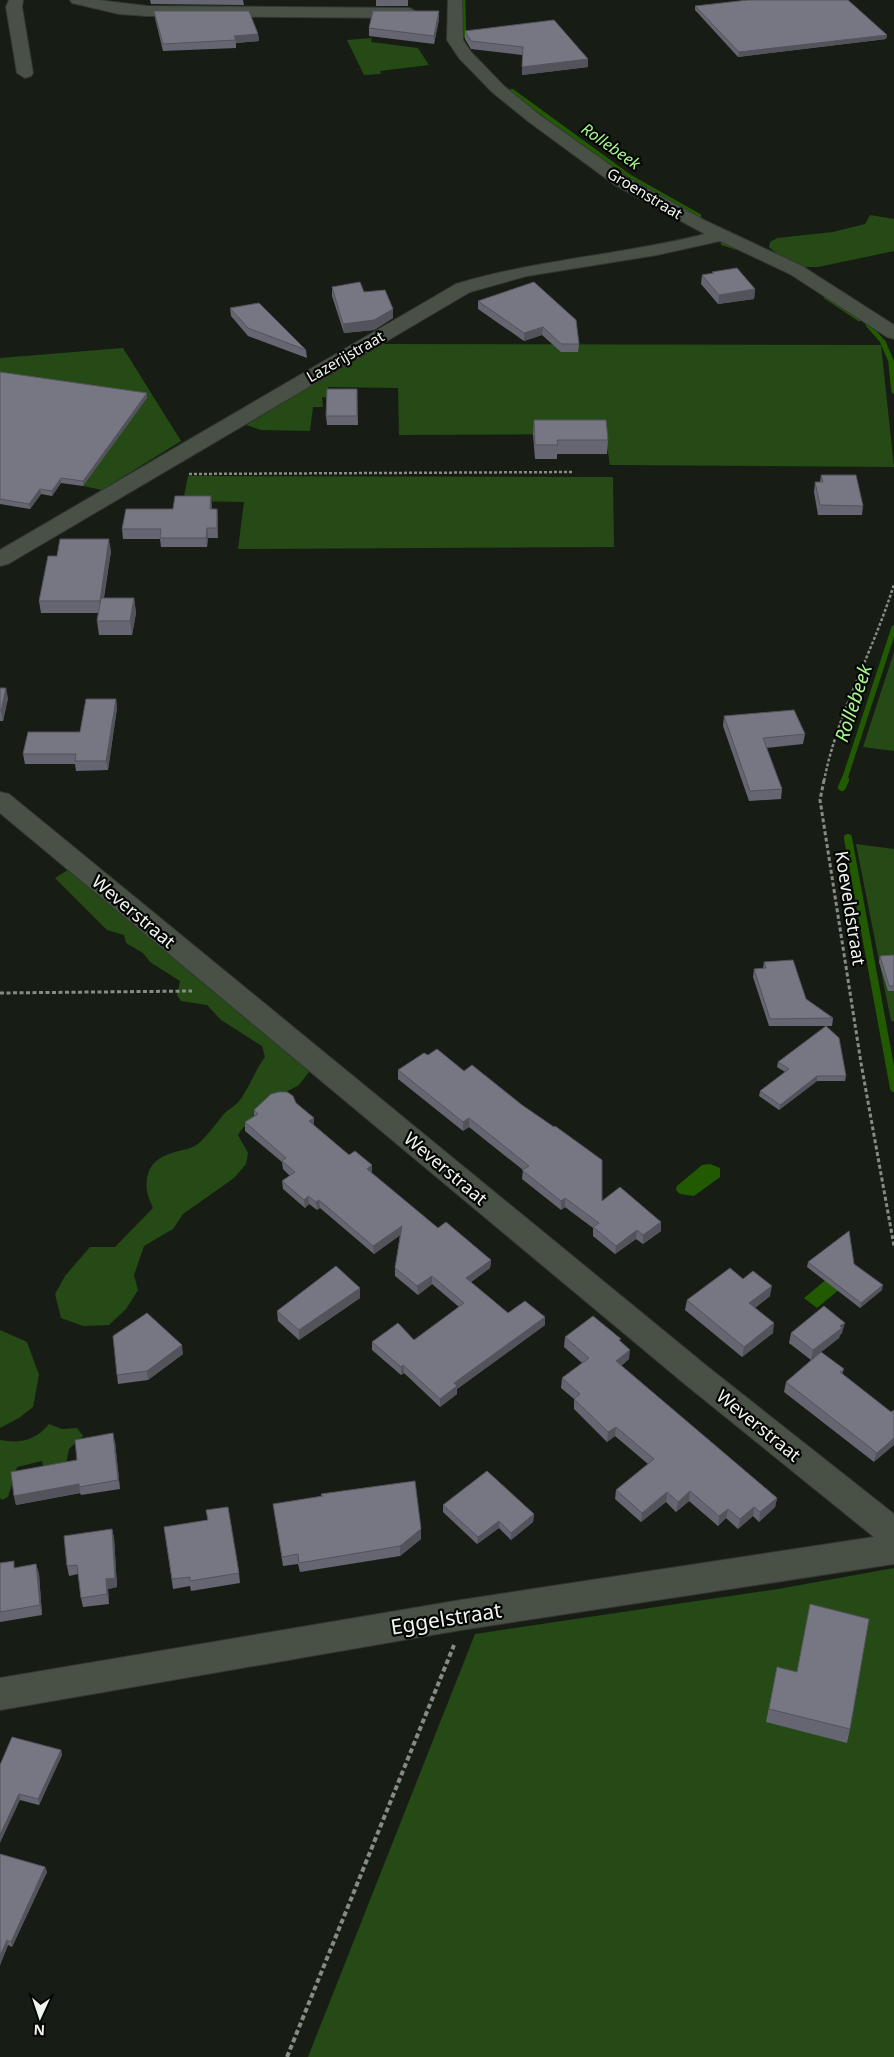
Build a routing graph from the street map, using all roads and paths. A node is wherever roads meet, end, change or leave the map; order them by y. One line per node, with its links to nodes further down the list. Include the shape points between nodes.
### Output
1 (16, 0): 5 (street, via 14,7)
2 (77, 0): 4 (street, via 147,11)
3 (451, 9): 6 (street, Groenstraat, via 455,40 498,89 621,181)
4 (425, 13)
5 (25, 73)
6 (722, 236): 7 (street, Groenstraat, via 796,270); 10 (street, Lazerijstraat, via 659,250 502,276 463,288)
7 (894, 333)
8 (573, 472): 9 (path)
9 (186, 474)
10 (0, 559)
11 (894, 584): 15 (path, Koeveldstraat, via 841,726 820,800 861,1064)
12 (0, 800): 13 (street, Weverstraat)
13 (230, 990): 14 (path); 16 (street, Weverstraat, via 697,1376)
14 (0, 993)
15 (894, 1246)
16 (894, 1534)
17 (894, 1549): 18 (street, Eggelstraat)
18 (461, 1615): 19 (street, Eggelstraat); 20 (path, via 455,1643)
19 (0, 1694)
20 (287, 2057)

